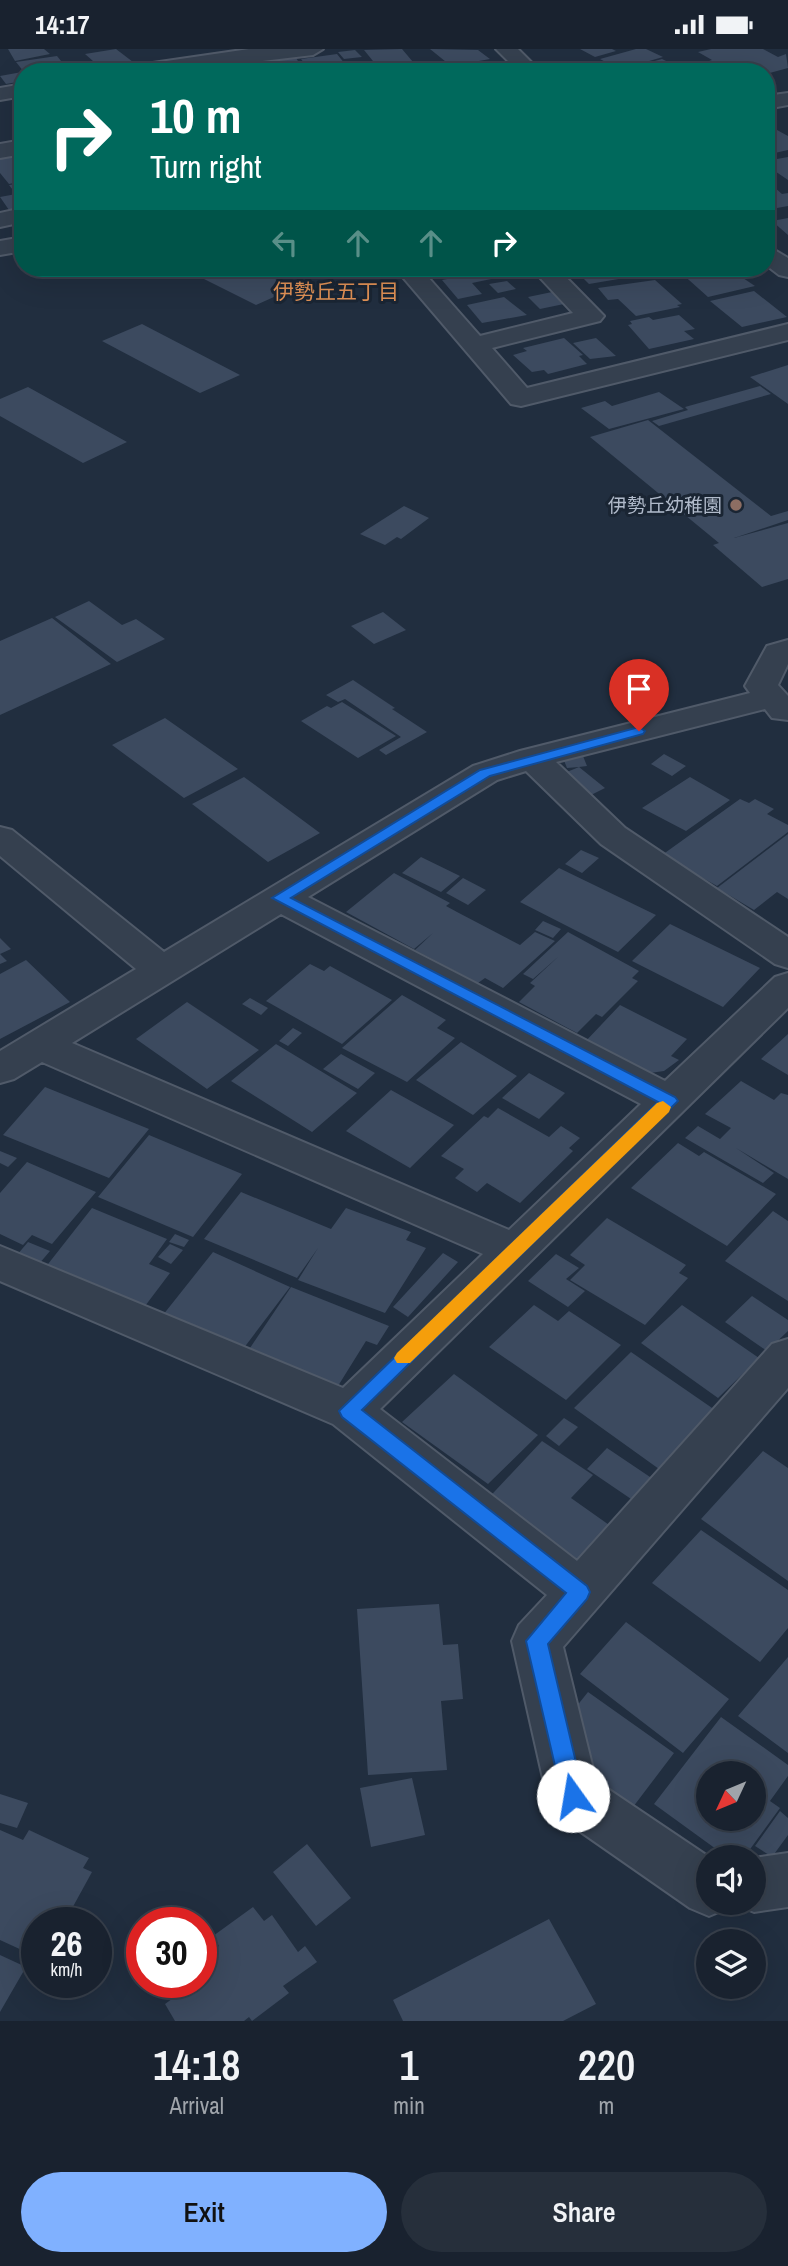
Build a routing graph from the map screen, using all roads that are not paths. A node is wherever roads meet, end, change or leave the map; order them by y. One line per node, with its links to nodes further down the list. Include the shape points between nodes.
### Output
1 (313, 49): 3 (street)
2 (506, 49): 4 (street)
3 (199, 60)
4 (521, 63)
5 (415, 277): 8 (street)
6 (552, 277): 8 (street, via 591,316)
7 (788, 332): 8 (street, via 521,398)
8 (474, 345)
9 (788, 649): 10 (street, via 778,653 761,686)
10 (780, 707): 11 (street)
11 (532, 758): 13 (street, via 485,773); 14 (street, via 613,836)
12 (0, 838): 15 (street)
13 (280, 898): 15 (street); 19 (street)
14 (788, 955)
15 (162, 971): 17 (street)
16 (788, 986): 19 (street)
17 (39, 1045): 18 (street); 20 (street)
18 (0, 1069)
19 (670, 1101): 20 (street)
20 (515, 1250): 23 (street)
21 (0, 1263): 23 (street)
22 (788, 1357): 24 (street)
23 (349, 1411): 24 (street)
24 (580, 1592): 25 (street, via 537,1641 573,1796)
25 (696, 1880)
26 (788, 1880): 27 (street)
27 (766, 1883)

